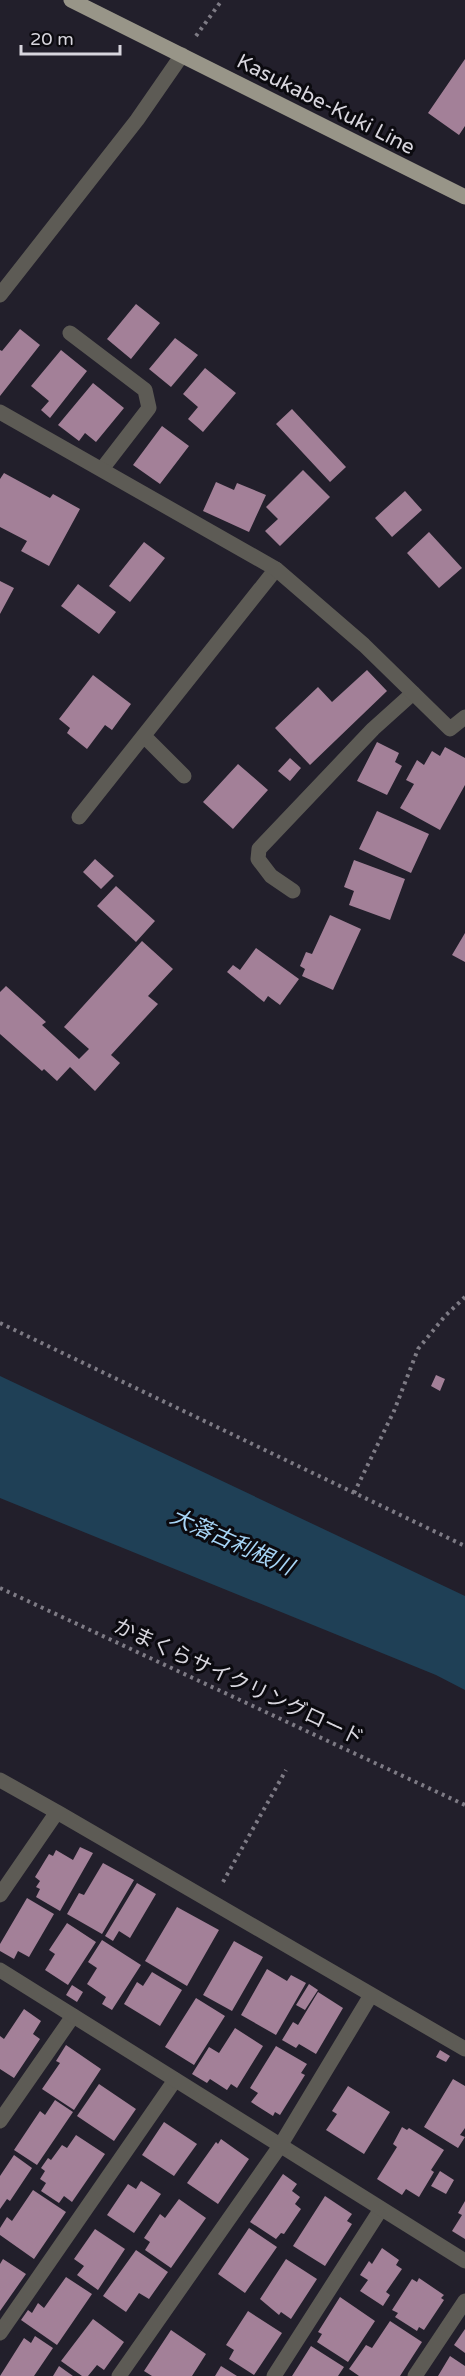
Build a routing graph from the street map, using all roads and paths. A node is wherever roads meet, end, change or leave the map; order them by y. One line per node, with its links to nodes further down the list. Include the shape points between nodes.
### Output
1 (71, 0): 3 (main road, Kasukabe-Kuki Line)
2 (222, 0): 3 (path)
3 (182, 55): 4 (main road, Kasukabe-Kuki Line); 5 (street, via 137,120)
4 (465, 197)
5 (0, 295)
6 (70, 333): 8 (street, via 145,390 149,408)
7 (0, 412): 8 (street)
8 (102, 470): 9 (street)
9 (276, 569): 10 (street); 12 (street)
10 (413, 693): 11 (street, via 450,729); 15 (street, via 373,729 260,849 258,859 271,876)
11 (465, 717)
12 (144, 736): 13 (street); 14 (street)
13 (184, 776)
14 (79, 817)
15 (292, 891)
16 (465, 1297): 18 (path, via 418,1349 394,1412)
17 (0, 1323): 18 (path)
18 (354, 1493): 19 (path)
19 (465, 1546)
20 (0, 1588): 23 (path, かまくらサイクリングロード)
21 (286, 1770): 26 (path)
22 (0, 1780): 24 (street)
23 (465, 1805)
24 (57, 1812): 25 (street); 26 (street)
25 (0, 1895)
26 (212, 1902): 28 (street)
27 (0, 1970): 29 (street)
28 (371, 1995): 30 (street); 33 (street)
29 (73, 2016): 31 (street); 32 (street)
30 (465, 2049)
31 (176, 2080): 33 (street); 37 (street)
32 (0, 2121)
33 (280, 2146): 34 (street); 38 (street)
34 (381, 2209): 35 (street); 39 (street)
35 (465, 2261)
36 (465, 2301): 40 (street)
37 (0, 2333)
38 (119, 2376)
39 (274, 2376)
40 (415, 2376)

